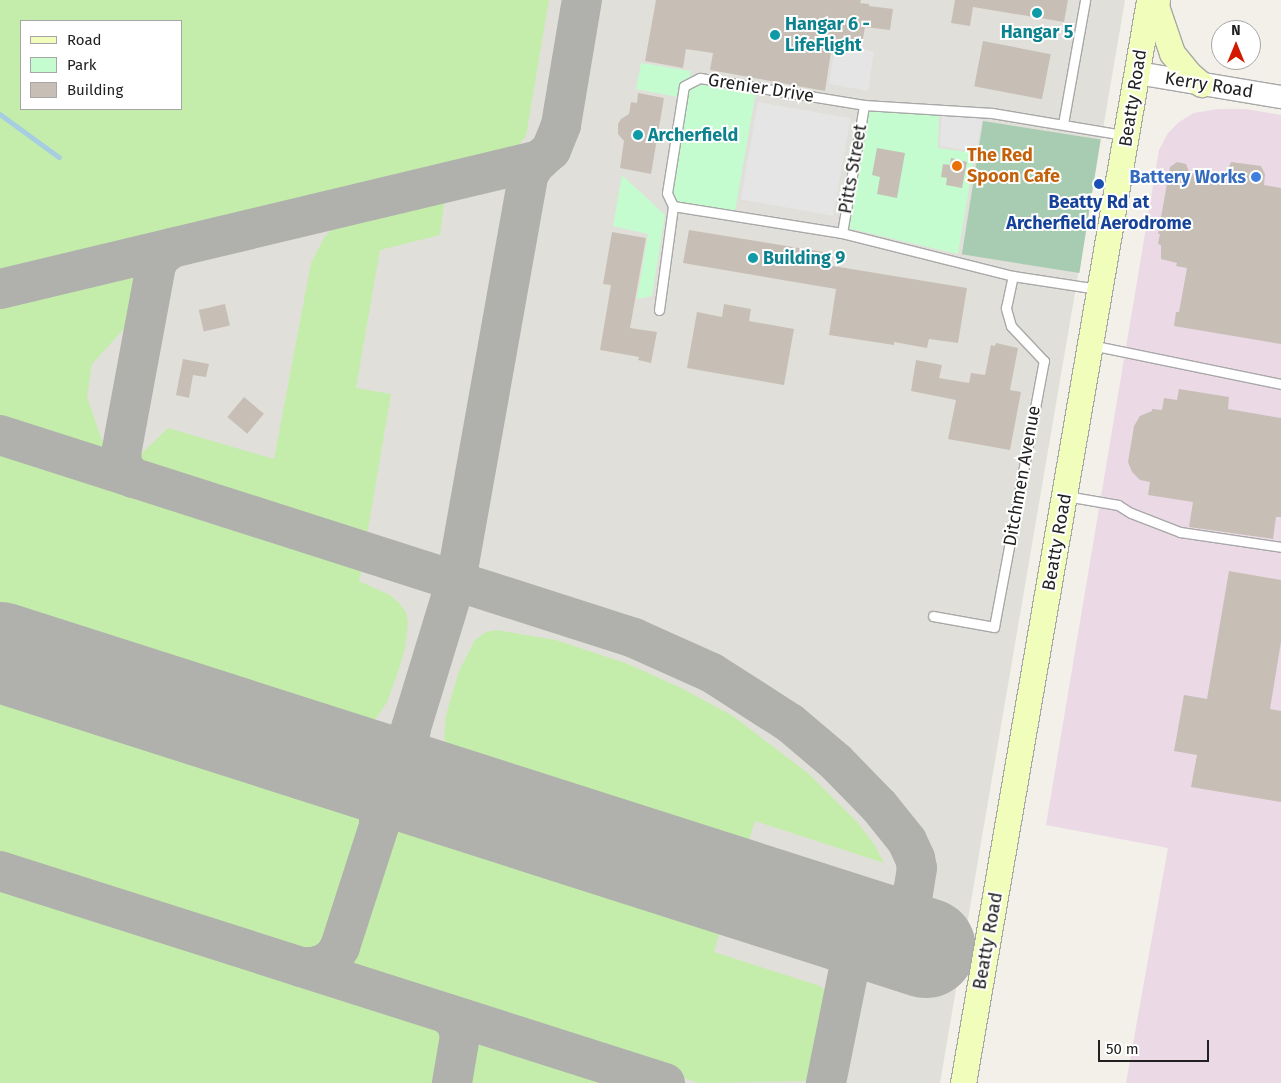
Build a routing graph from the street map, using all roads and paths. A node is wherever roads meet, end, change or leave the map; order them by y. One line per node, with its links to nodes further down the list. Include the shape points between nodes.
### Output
1 (1085, 0): 8 (lane)
2 (1149, 0): 4 (main road, Beatty Road)
3 (1156, 0): 5 (main road, via 1172,53)
4 (1137, 73): 5 (street, Kerry Road); 9 (main road, Beatty Road)
5 (1201, 84): 6 (street, Kerry Road)
6 (1281, 97)
7 (864, 105): 8 (lane, Grenier Drive, via 992,112); 10 (lane, Grenier Drive, via 700,78 684,86 666,193); 11 (lane, Pitts Street)
8 (1063, 124): 9 (lane, Grenier Drive)
9 (1127, 136): 13 (main road, Beatty Road)
10 (673, 206): 11 (lane); 14 (lane)
11 (842, 232): 12 (lane)
12 (1013, 276): 13 (lane); 19 (lane, Ditchmen Avenue, via 1006,308 1011,326 1044,361 994,627)
13 (1101, 290): 15 (main road, Beatty Road)
14 (659, 310)
15 (1091, 345): 16 (lane); 17 (main road, Beatty Road)
16 (1281, 384)
17 (1065, 496): 18 (lane, via 1118,505 1180,532); 20 (main road, Beatty Road)
18 (1281, 547)
19 (933, 616)
20 (963, 1083)

